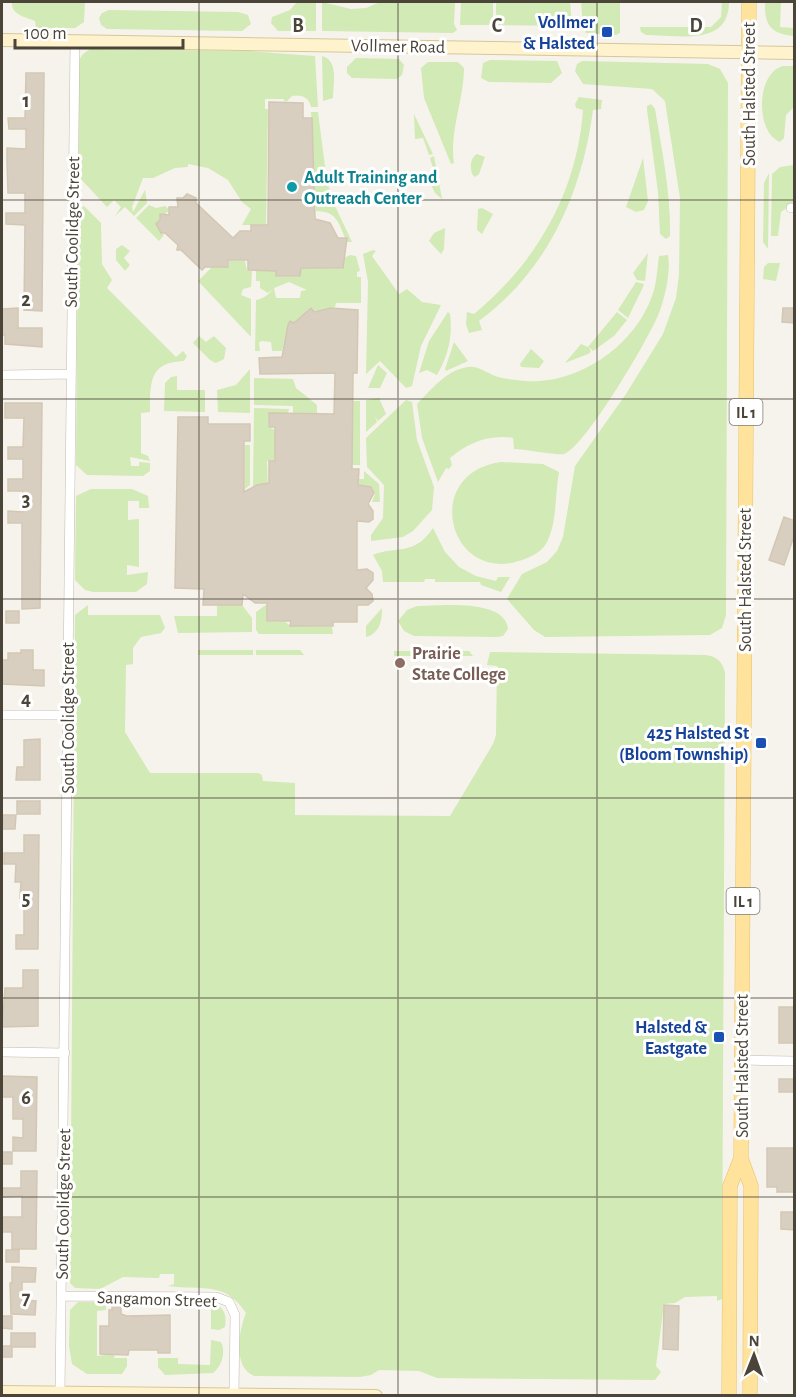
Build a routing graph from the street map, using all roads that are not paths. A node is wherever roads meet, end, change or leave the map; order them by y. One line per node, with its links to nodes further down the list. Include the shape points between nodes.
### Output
1 (749, 2): 4 (main road, South Halsted Street / IL 1)
2 (2, 40): 3 (main road, Vollmer Road)
3 (75, 41): 4 (main road, Vollmer Road); 7 (street, South Coolidge Street)
4 (749, 53): 5 (main road, Vollmer Road); 12 (main road, South Halsted Street / IL 1)
5 (795, 53)
6 (2, 375): 7 (street)
7 (71, 375): 9 (street, South Coolidge Street)
8 (2, 715): 9 (street)
9 (68, 715): 11 (street, South Coolidge Street)
10 (2, 1052): 11 (street)
11 (65, 1053): 15 (street, South Coolidge Street)
12 (742, 1060): 13 (street); 14 (main road, South Halsted Street / IL 1)
13 (795, 1061)
14 (741, 1158): 20 (main road, South Halsted Street / IL 1, via 730,1186); 21 (main road, South Halsted Street / IL 1, via 751,1186)
15 (62, 1296): 17 (street, South Coolidge Street); 18 (street, Sangamon Street, via 216,1297 229,1302 235,1314)
16 (2, 1392): 17 (main road)
17 (60, 1394): 18 (main road)
18 (234, 1395): 19 (main road)
19 (376, 1395)
20 (729, 1395)
21 (750, 1395)

